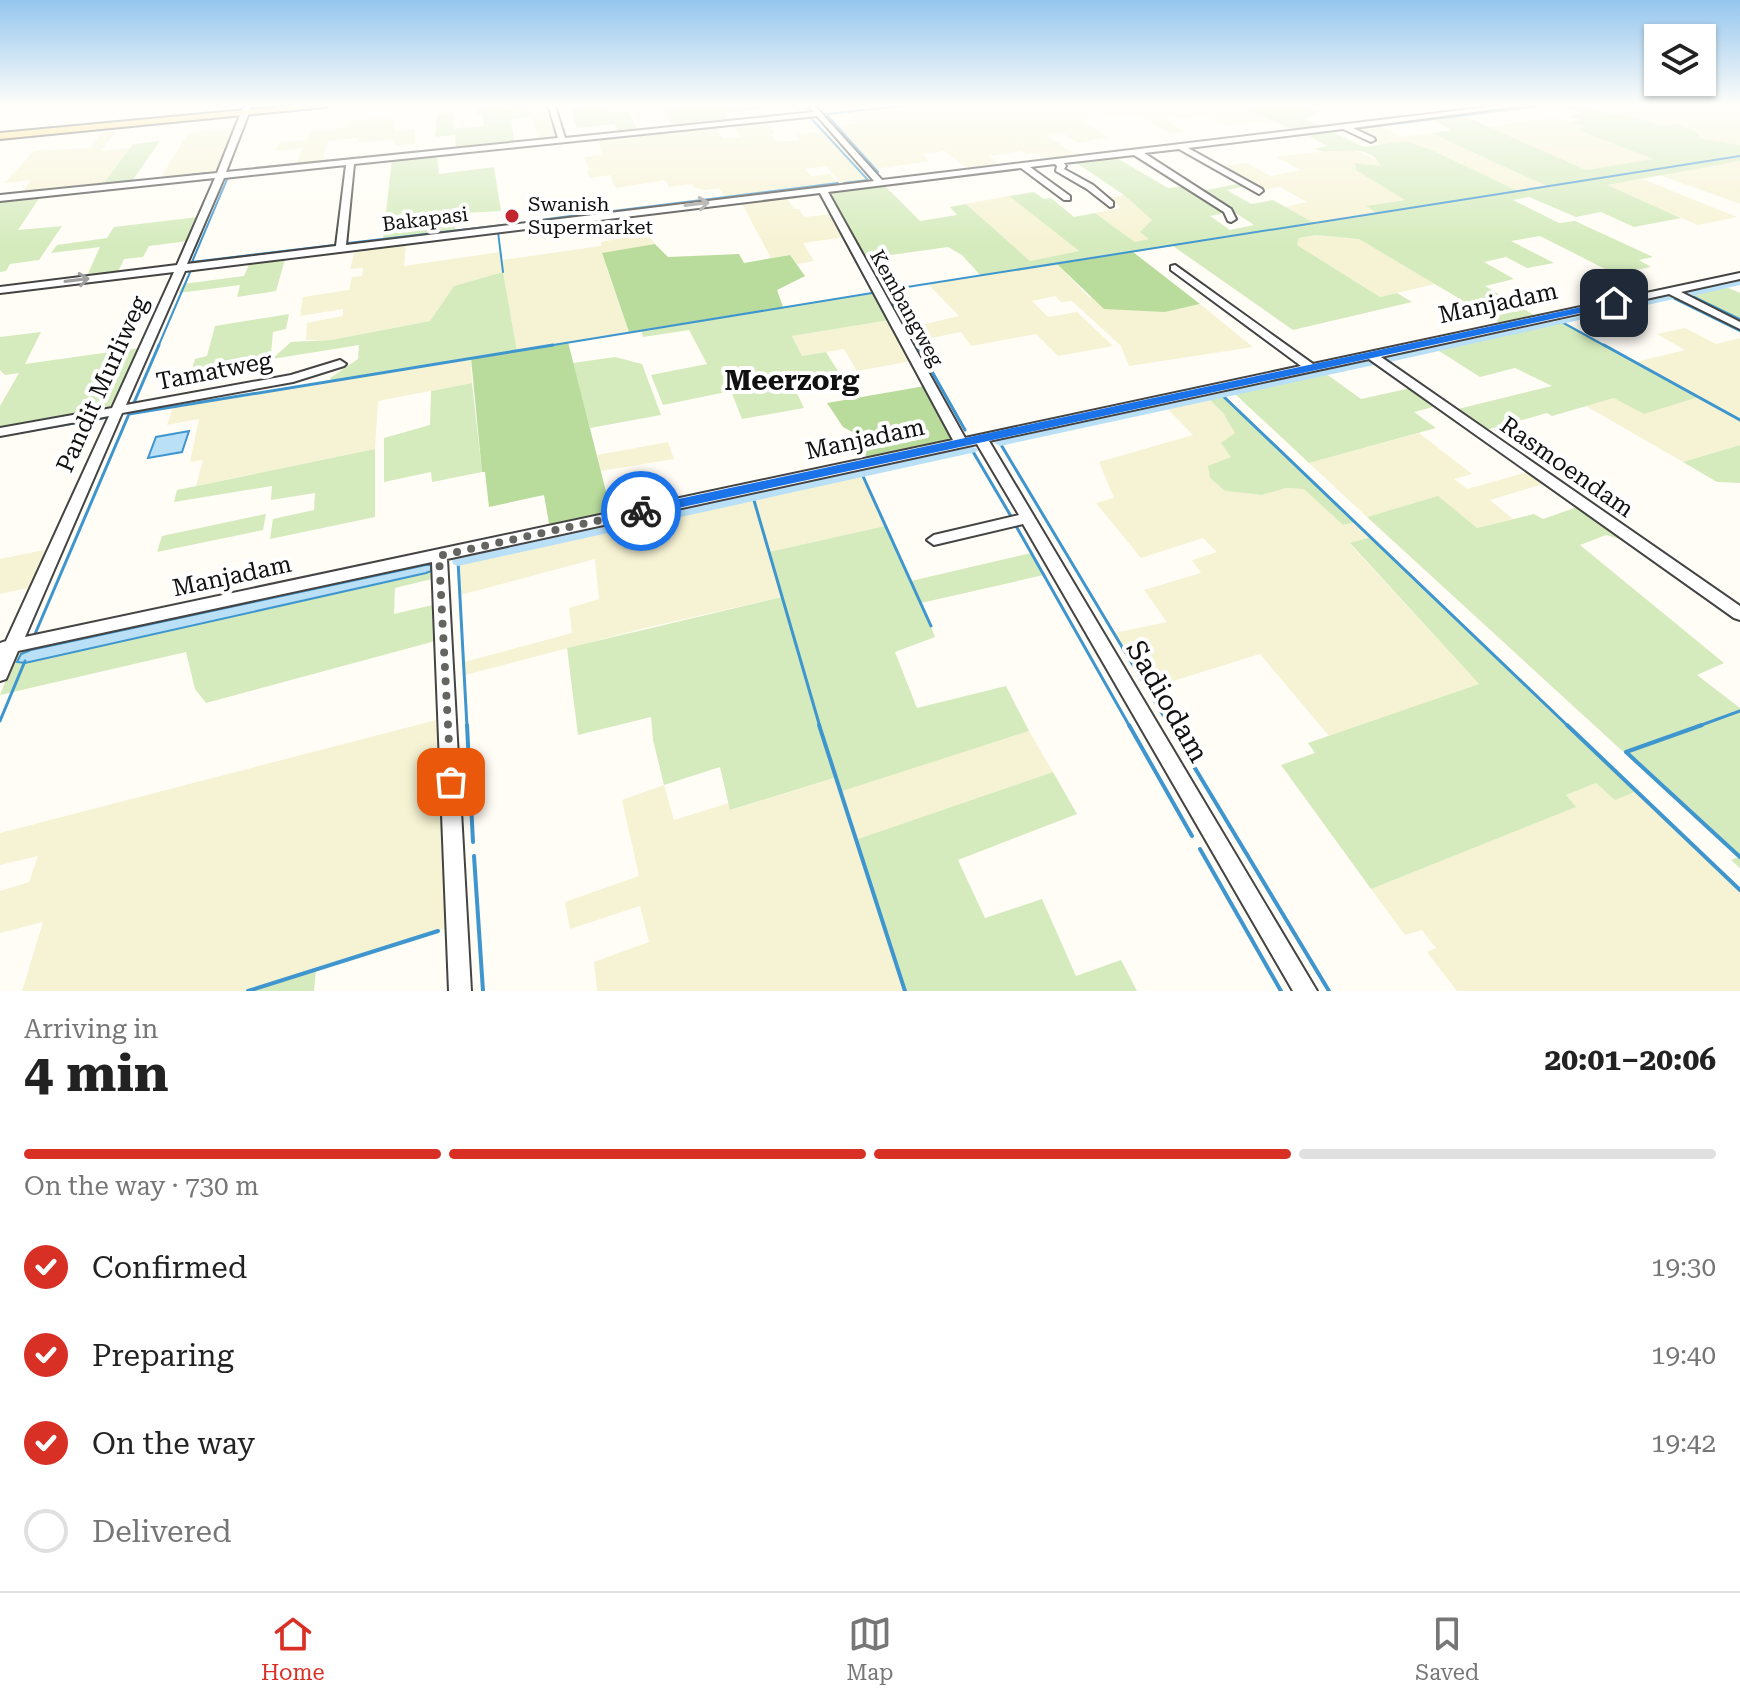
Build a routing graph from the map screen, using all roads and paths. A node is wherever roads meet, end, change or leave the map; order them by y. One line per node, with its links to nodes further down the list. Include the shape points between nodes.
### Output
1 (229, 151): 10 (street, Pandit Murliweg)
2 (463, 151): 8 (street)
3 (851, 151): 11 (street)
4 (1143, 151): 6 (street, Bakapasi)
5 (1189, 151): 13 (street)
6 (1136, 152): 7 (street, Bakapasi); 17 (street, via 1228,211)
7 (1057, 162): 9 (street, Bakapasi); 16 (street, via 1059,169)
8 (350, 164): 10 (street); 18 (street)
9 (1023, 166): 11 (street, Bakapasi); 15 (street)
10 (219, 175): 14 (street); 20 (street, Pandit Murliweg)
11 (879, 182): 12 (street, Bakapasi)
12 (822, 189): 18 (street, Bakapasi, one-way to 12); 31 (street, Kembangweg)
13 (1259, 191)
14 (0, 198)
15 (1067, 198)
16 (1110, 204)
17 (1231, 219)
18 (341, 247): 20 (street, Bakapasi)
19 (1175, 268): 27 (street)
20 (180, 269): 22 (street, Bakapasi, one-way to 20); 28 (street, Pandit Murliweg)
21 (1740, 276): 23 (street, Manjadam)
22 (0, 290)
23 (1671, 291): 24 (street); 25 (street, Manjadam)
24 (1740, 326)
25 (1371, 355): 27 (street, Manjadam); 35 (street, Rasmoendam)
26 (340, 364): 28 (street, Tamatweg)
27 (1311, 368): 30 (street, Manjadam)
28 (116, 412): 29 (street, Tamatweg); 36 (street, Pandit Murliweg)
29 (0, 432)
30 (981, 439): 31 (street, Manjadam); 32 (street, Sadiodam)
31 (961, 443): 34 (street, Manjadam)
32 (1028, 518): 33 (street); 39 (street, Sadiodam)
33 (934, 540)
34 (439, 556): 36 (street, Manjadam); 38 (street)
35 (1740, 614)
36 (8, 649): 37 (street, Pandit Murliweg)
37 (0, 674)
38 (460, 991)
39 (1306, 991)

